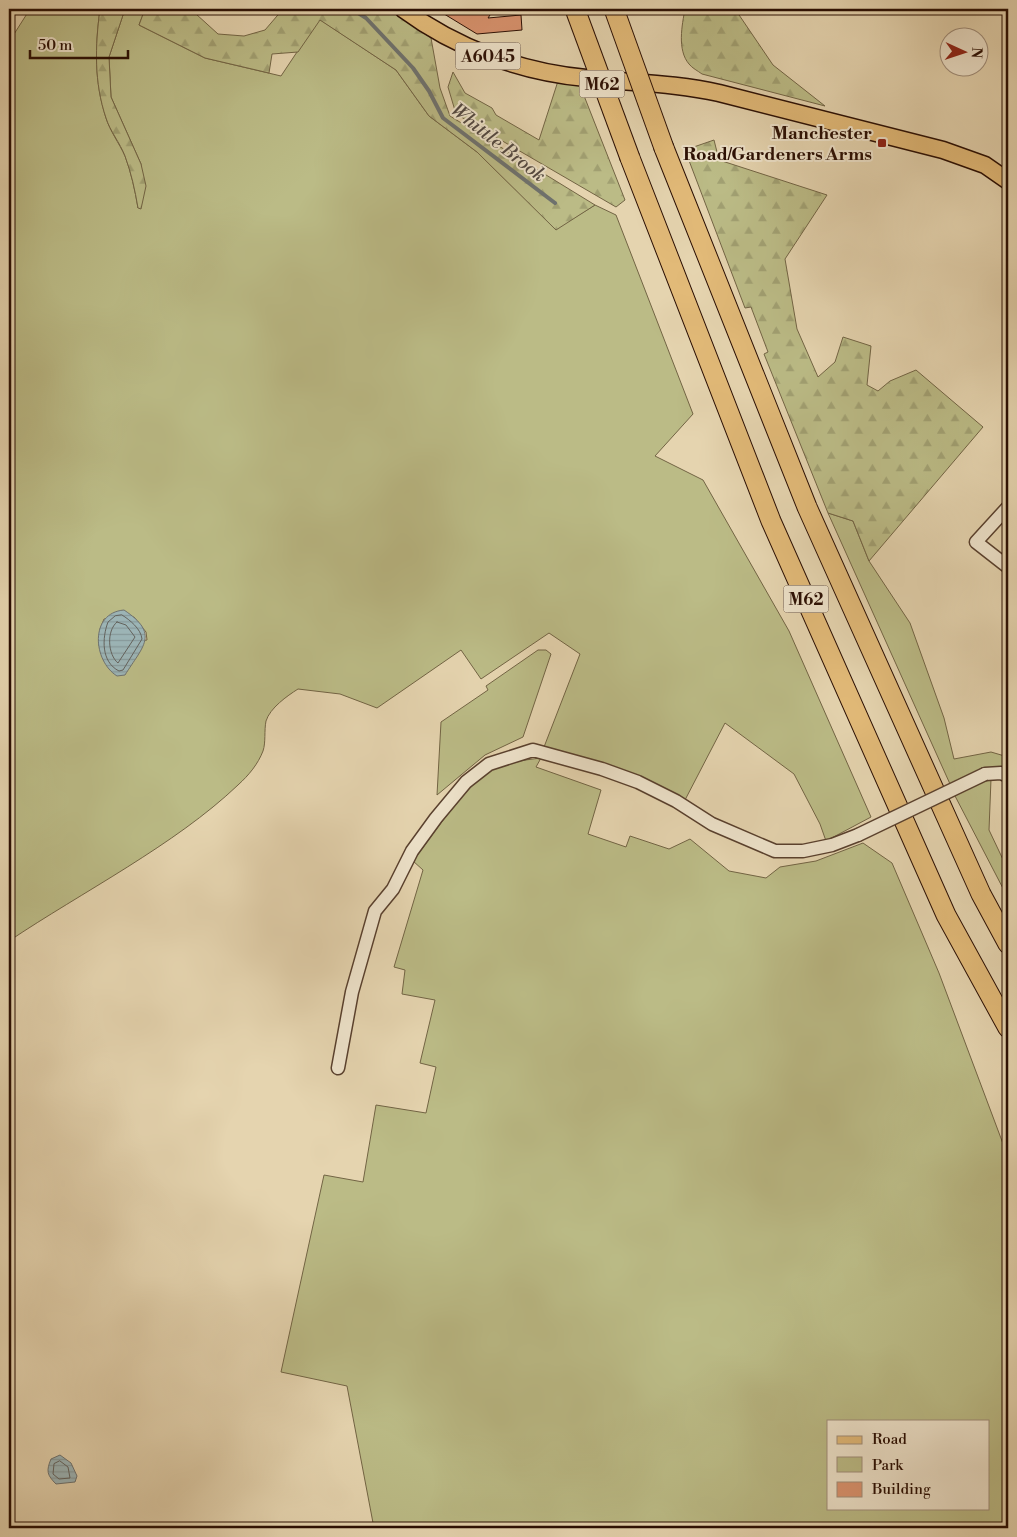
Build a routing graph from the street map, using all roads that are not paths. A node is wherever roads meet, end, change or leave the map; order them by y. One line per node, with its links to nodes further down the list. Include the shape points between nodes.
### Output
1 (403, 9): 4 (main road, A6045, via 458,43 510,63 584,78 684,86 719,93 943,150 985,165)
2 (574, 9): 9 (highway, M62, bridge, via 771,521 946,915)
3 (614, 9): 8 (highway, M62, bridge, via 664,148 807,507 982,894)
4 (1008, 181)
5 (1008, 507): 6 (street, via 976,542)
6 (1008, 568)
7 (1008, 776): 10 (street, bridge, via 985,774 832,845 803,851 775,851 712,824 638,782 602,769 533,750 489,764 466,782 436,818 375,911 352,992)
8 (1008, 944)
9 (1008, 1028)
10 (338, 1068)

